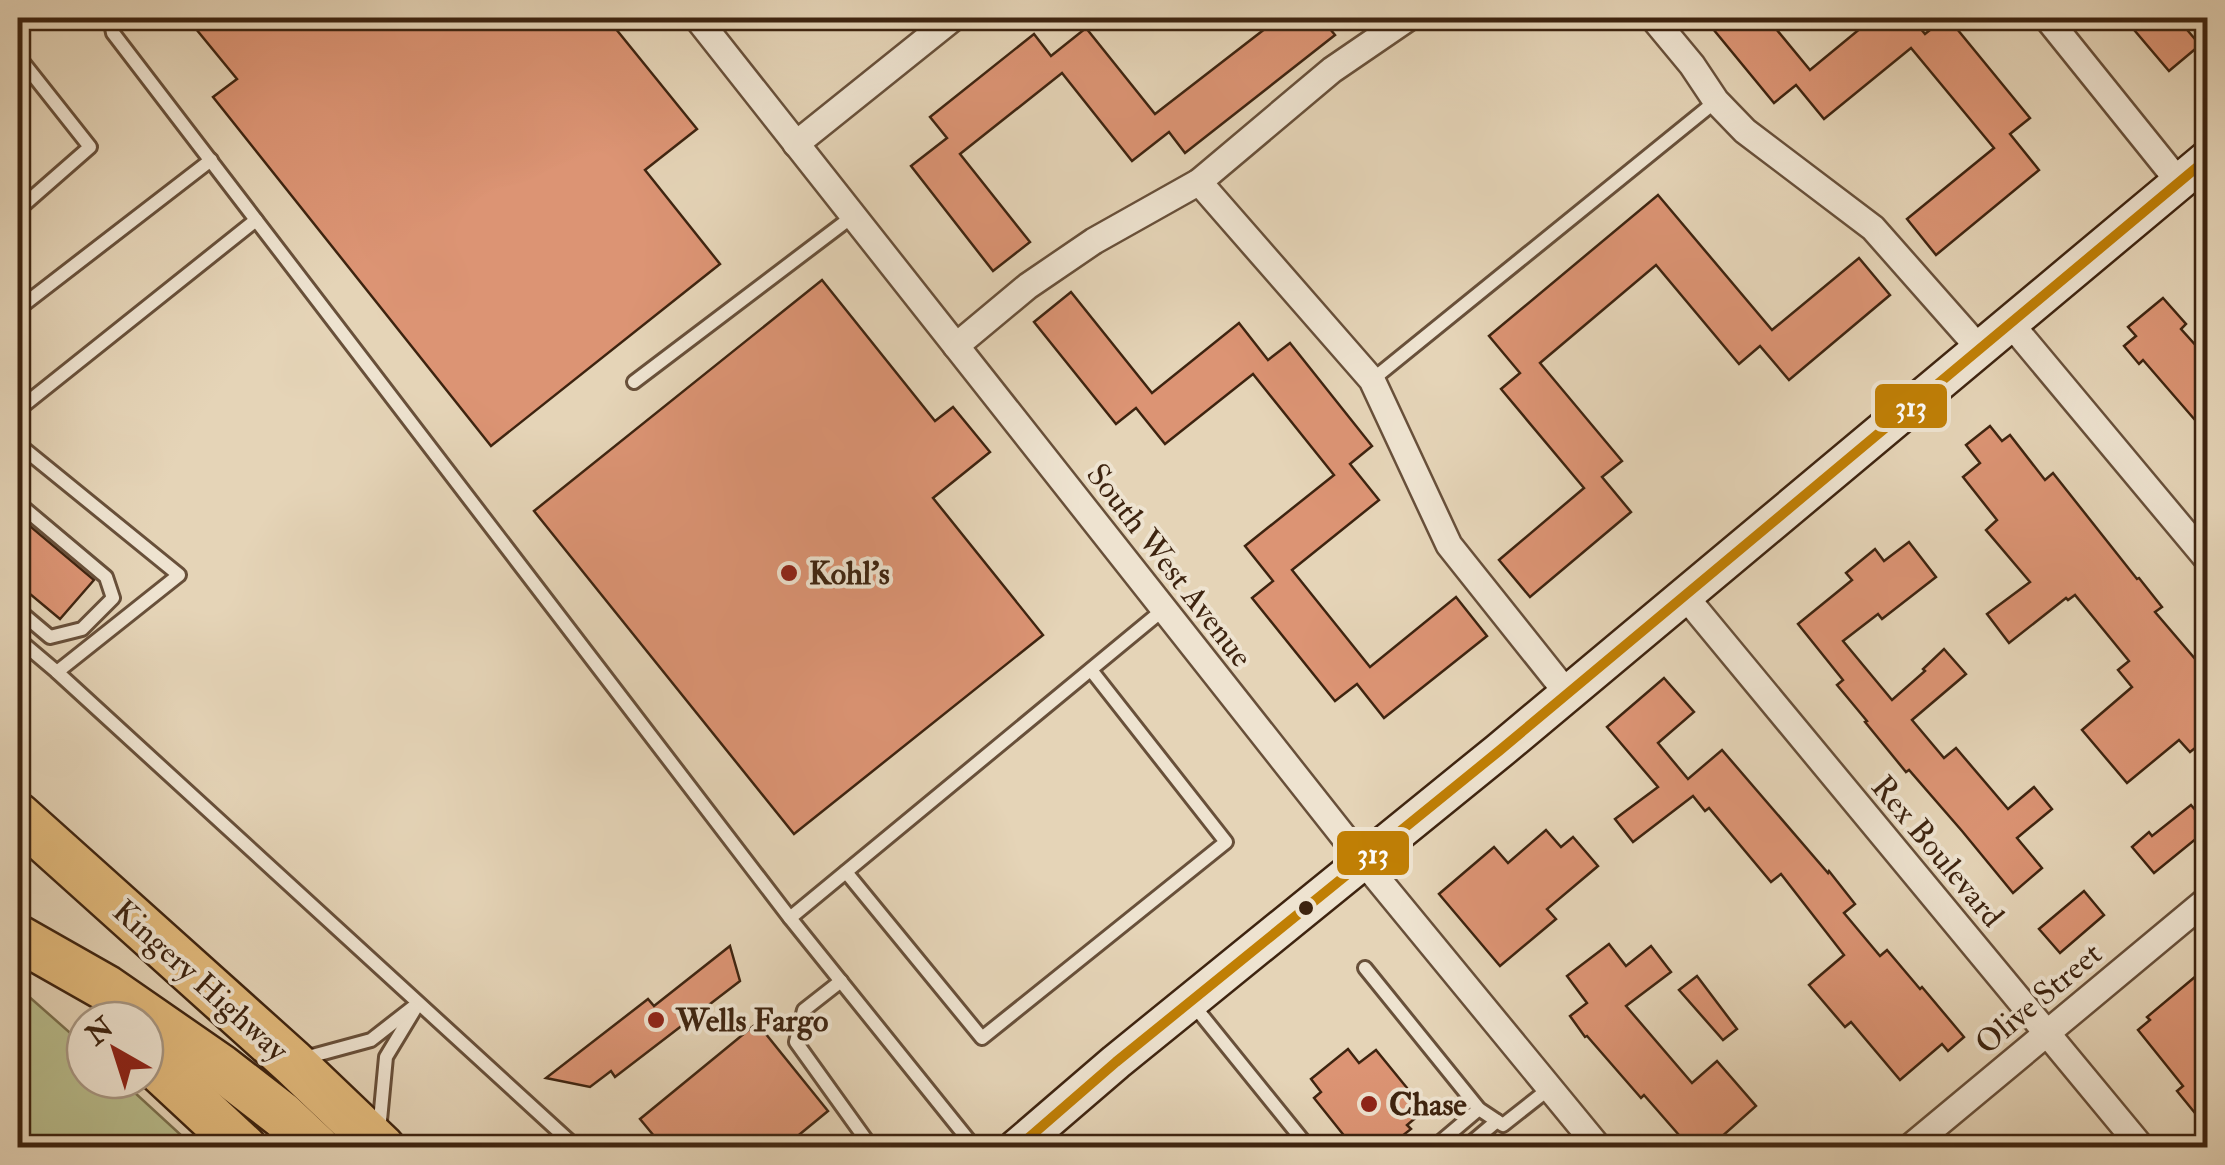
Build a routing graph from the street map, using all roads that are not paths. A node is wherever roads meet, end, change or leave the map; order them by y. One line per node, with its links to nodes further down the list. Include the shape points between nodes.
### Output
1 (110, 18): 11 (lane, via 113,33)
2 (696, 18): 9 (street, South West Avenue)
3 (953, 18): 9 (street)
4 (1408, 18): 12 (street, via 1332,70)
5 (1653, 18): 8 (street)
6 (2047, 18): 13 (street)
7 (18, 56): 14 (lane, via 90,147)
8 (1716, 101): 20 (street, via 1873,228); 21 (lane)
9 (796, 144): 15 (street, South West Avenue)
10 (2208, 158): 13 (main road)
11 (211, 160): 16 (lane); 17 (lane)
12 (1200, 182): 19 (street, via 1068,259); 21 (street)
13 (2179, 182): 18 (main road)
14 (18, 210)
15 (852, 216): 19 (street, South West Avenue); 22 (lane)
16 (256, 220): 23 (lane); 38 (lane)
17 (18, 308)
18 (2010, 323): 20 (main road); 26 (street)
19 (956, 346): 29 (street, South West Avenue)
20 (1979, 348): 27 (main road)
21 (1372, 380): 33 (street, via 1449,544)
22 (634, 382)
23 (18, 410)
24 (18, 444): 32 (lane, via 180,575)
25 (18, 502): 28 (lane, via 106,577 113,598 82,629 50,637)
26 (2208, 560)
27 (1684, 595): 33 (main road); 45 (street, Rex Boulevard)
28 (18, 610)
29 (1164, 610): 31 (lane); 35 (street, South West Avenue)
30 (18, 639): 32 (lane)
31 (1091, 670): 36 (lane); 36 (lane, via 1226,842 982,1038)
32 (57, 672): 44 (lane)
33 (1568, 693): 35 (main road)
34 (18, 816): 46 (highway, Kingery Highway)
35 (1363, 861): 43 (main road); 48 (street, South West Avenue)
36 (846, 872): 38 (lane)
37 (2208, 898): 45 (street, Olive Street)
38 (790, 918): 41 (lane)
39 (18, 939): 42 (highway); 53 (highway, via 106,988 204,1056)
40 (1365, 968): 49 (lane)
41 (841, 981): 55 (lane, via 804,1010 796,1042); 56 (lane)
42 (84, 1000)
43 (1190, 1002): 57 (main road); 58 (lane)
44 (418, 1004): 46 (lane, via 371,1040); 51 (lane, via 386,1057); 54 (lane)
45 (2047, 1033): 62 (street, Olive Street); 63 (street, Rex Boulevard)
46 (292, 1062): 51 (highway, Kingery Highway)
47 (165, 1075): 52 (highway)
48 (1550, 1088): 50 (lane, via 1503,1125); 61 (street, South West Avenue)
49 (1479, 1109): 50 (lane); 59 (lane)
50 (1497, 1121): 60 (lane)
51 (380, 1146)
52 (244, 1148)
53 (317, 1148)
54 (577, 1148)
55 (872, 1148)
56 (974, 1148)
57 (1016, 1148)
58 (1310, 1148)
59 (1433, 1148)
60 (1465, 1148)
61 (1599, 1148)
62 (1910, 1148)
63 (2142, 1148)

